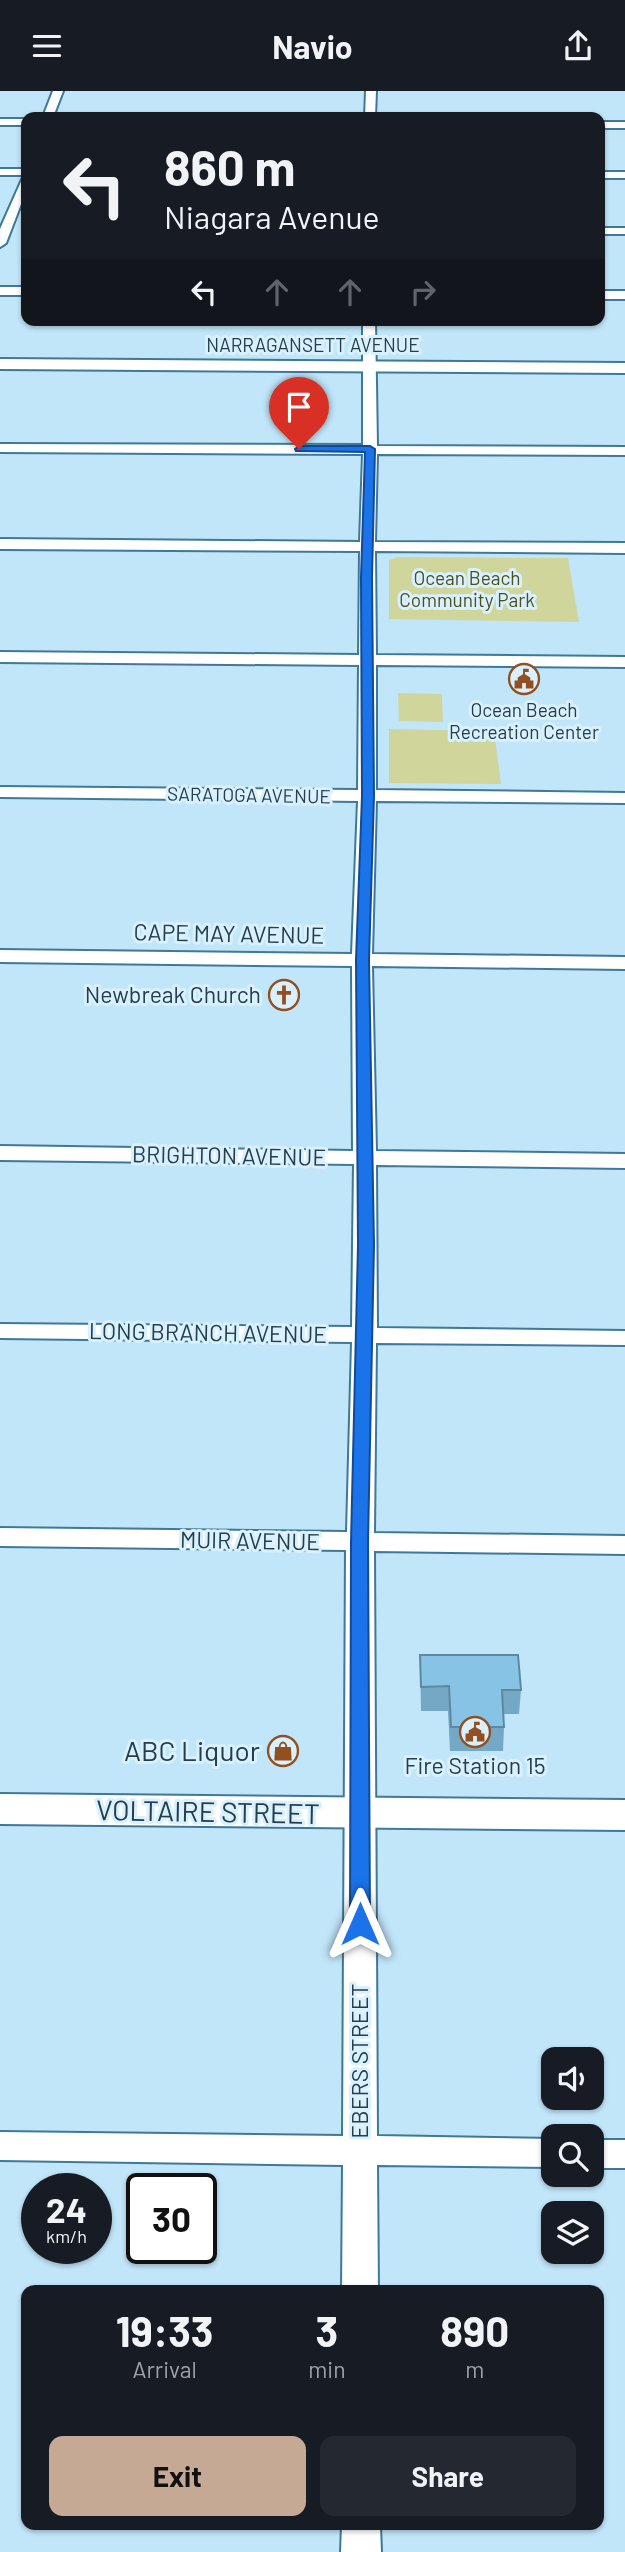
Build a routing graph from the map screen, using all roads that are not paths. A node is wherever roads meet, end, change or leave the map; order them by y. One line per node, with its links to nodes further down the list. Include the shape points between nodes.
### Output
1 (58, 91): 3 (street)
2 (371, 91): 4 (street)
3 (50, 112)
4 (370, 112)
5 (0, 122): 6 (street)
6 (21, 122)
7 (605, 125): 8 (street)
8 (625, 125)
9 (0, 172): 10 (street)
10 (21, 172)
11 (605, 175): 12 (street)
12 (625, 175)
13 (21, 192): 14 (street)
14 (7, 229): 17 (street)
15 (605, 231): 16 (street)
16 (625, 231)
17 (0, 243)
18 (0, 291): 19 (street)
19 (21, 291)
20 (605, 295): 21 (street)
21 (625, 295)
22 (369, 326): 24 (street, EBERS STREET)
23 (0, 364): 24 (street, NARRAGANSETT AVENUE)
24 (370, 366): 25 (street, NARRAGANSETT AVENUE); 27 (street, EBERS STREET)
25 (625, 368)
26 (0, 448): 27 (street)
27 (370, 449): 28 (street); 30 (street, EBERS STREET)
28 (625, 451)
29 (0, 544): 30 (street)
30 (368, 546): 31 (street); 33 (street, EBERS STREET)
31 (625, 548)
32 (0, 657): 33 (street)
33 (368, 660): 34 (street); 36 (street, EBERS STREET)
34 (625, 662)
35 (0, 792): 36 (street, SARATOGA AVENUE)
36 (368, 796): 37 (street, SARATOGA AVENUE); 39 (street, EBERS STREET)
37 (625, 798)
38 (0, 956): 39 (street, CAPE MAY AVENUE)
39 (362, 960): 40 (street, CAPE MAY AVENUE); 42 (street, EBERS STREET)
40 (625, 963)
41 (0, 1153): 42 (street, BRIGHTON AVENUE)
42 (364, 1158): 43 (street, BRIGHTON AVENUE); 45 (street, EBERS STREET)
43 (625, 1161)
44 (0, 1331): 45 (street, LONG BRANCH AVENUE)
45 (363, 1335): 46 (street, LONG BRANCH AVENUE); 48 (street, EBERS STREET)
46 (625, 1338)
47 (0, 1538): 48 (street, MUIR AVENUE)
48 (359, 1542): 49 (street, MUIR AVENUE); 51 (street, EBERS STREET)
49 (625, 1545)
50 (0, 1809): 51 (street, VOLTAIRE STREET)
51 (359, 1813): 52 (street, VOLTAIRE STREET); 54 (street, EBERS STREET)
52 (625, 1815)
53 (0, 2146): 54 (street)
54 (360, 2150): 55 (street); 58 (street, EBERS STREET)
55 (541, 2153)
56 (604, 2154): 57 (street)
57 (625, 2154)
58 (360, 2285)
59 (361, 2530): 60 (street)
60 (361, 2552)

